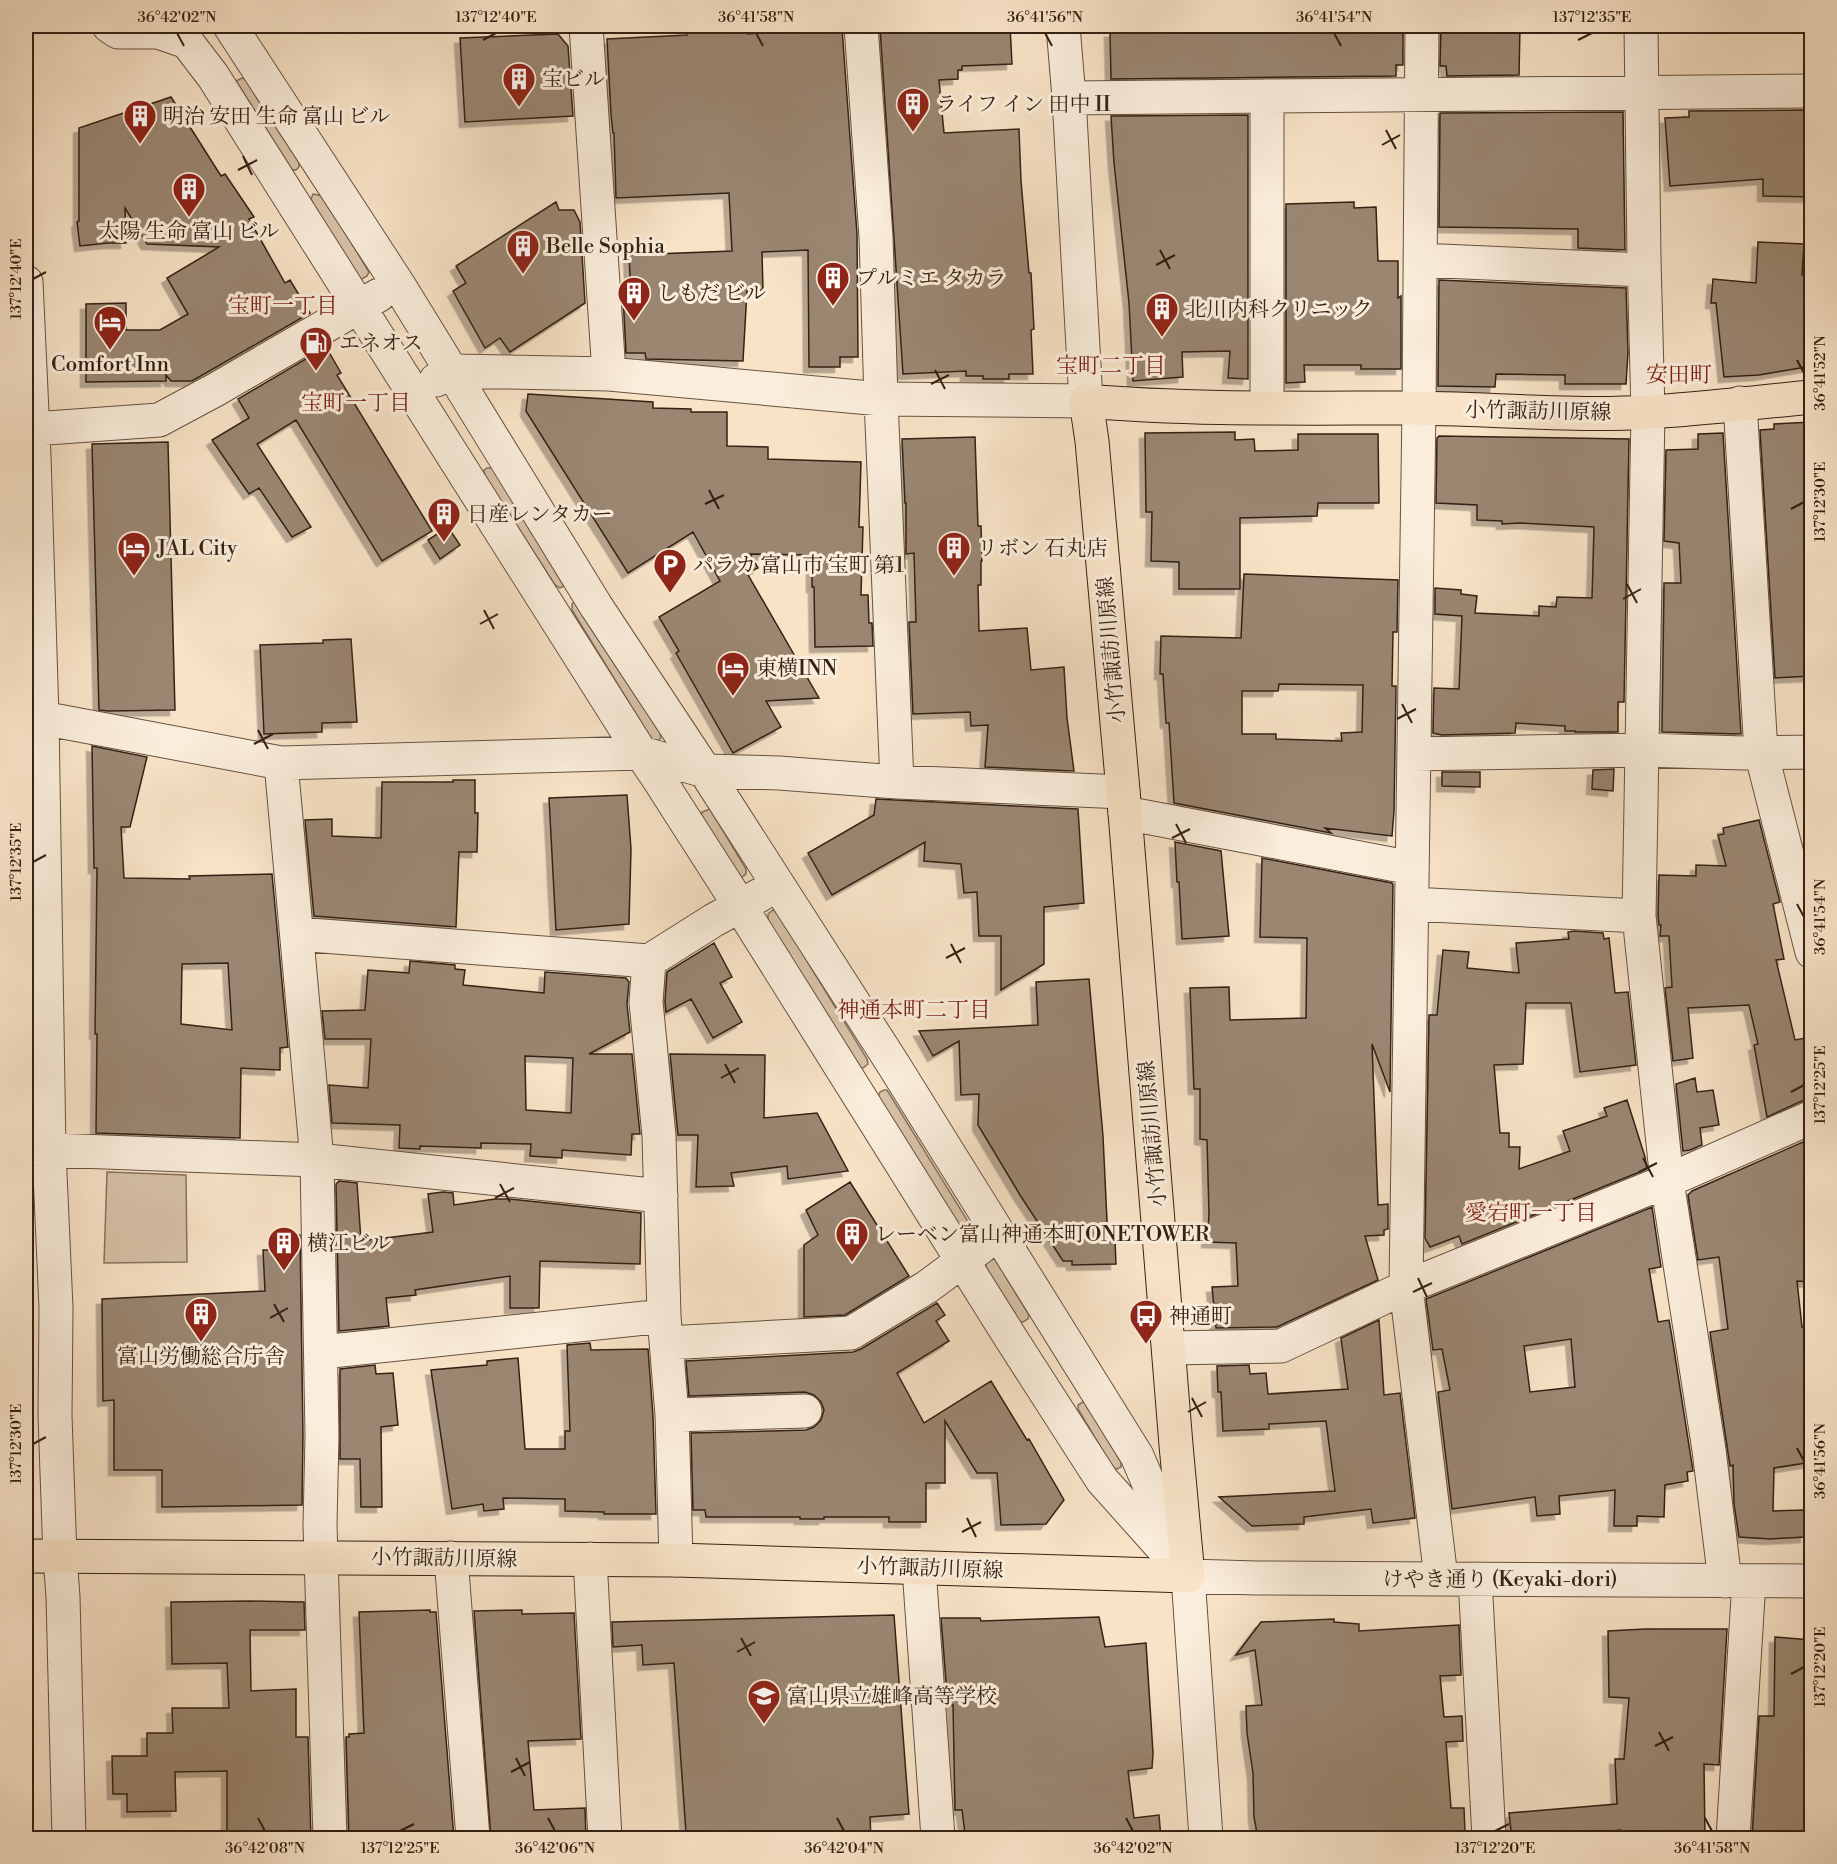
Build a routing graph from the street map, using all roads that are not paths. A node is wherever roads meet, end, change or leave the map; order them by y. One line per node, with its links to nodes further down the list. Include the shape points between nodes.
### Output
1 (109, 26): 17 (street, via 118,32 158,32 187,42 213,76)
2 (586, 26): 19 (street)
3 (861, 26): 23 (street, via 876,237)
4 (1063, 26): 12 (street)
5 (1422, 26): 10 (street)
6 (1641, 26): 9 (street)
7 (241, 28): 16 (street)
8 (1812, 91): 9 (street)
9 (1643, 93): 10 (street); 14 (street)
10 (1421, 95): 11 (street); 13 (street)
11 (1267, 96): 12 (street); 26 (street)
12 (1069, 98): 24 (street)
13 (1420, 260): 14 (street); 27 (street)
14 (1644, 270): 28 (street)
15 (26, 282): 20 (street)
16 (398, 284): 17 (street); 18 (street)
17 (359, 307): 21 (street); 29 (street, via 159,420)
18 (452, 371): 19 (street); 21 (street); 37 (street, via 591,598)
19 (609, 374): 23 (street)
20 (28, 383): 29 (street)
21 (413, 395): 34 (street)
22 (1812, 397): 25 (main road, 小竹諏訪川原線)
23 (881, 399): 24 (street); 38 (street)
24 (1086, 401): 26 (main road, 小竹諏訪川原線); 39 (main road, 小竹諏訪川原線)
25 (1740, 403): 28 (main road, 小竹諏訪川原線); 32 (street)
26 (1267, 407): 27 (main road, 小竹諏訪川原線)
27 (1419, 408): 28 (main road, 小竹諏訪川原線); 35 (street)
28 (1648, 412): 31 (street)
29 (33, 429): 30 (street)
30 (34, 719): 36 (street); 49 (street)
31 (1642, 750): 32 (street); 35 (street); 44 (street)
32 (1761, 752): 33 (street); 46 (street)
33 (1812, 752)
34 (640, 753): 36 (street); 37 (street); 43 (street)
35 (1414, 754): 40 (street)
36 (281, 763): 45 (street)
37 (705, 771): 38 (street); 41 (street)
38 (897, 782): 39 (street)
39 (1124, 802): 40 (street); 57 (main road, 小竹諏訪川原線)
40 (1412, 868): 42 (street)
41 (778, 885): 43 (street); 53 (street)
42 (1412, 904): 44 (street); 55 (street)
43 (740, 906): 47 (street); 54 (street)
44 (1639, 916): 51 (street)
45 (297, 934): 47 (street); 50 (street)
46 (1812, 952)
47 (649, 961): 52 (street, via 646,1002)
48 (1812, 1117): 51 (street)
49 (37, 1150): 50 (street); 62 (street, via 56,1308)
50 (317, 1160): 52 (street); 58 (street)
51 (1667, 1180): 55 (street); 71 (street, via 1709,1450)
52 (661, 1196): 56 (street)
53 (999, 1234): 54 (street); 68 (street, via 1137,1456)
54 (963, 1260): 56 (street, via 851,1333); 68 (street, via 1102,1480)
55 (1406, 1287): 57 (street, via 1281,1346); 69 (street)
56 (666, 1330): 58 (street); 60 (street)
57 (1169, 1348): 68 (main road, 小竹諏訪川原線)
58 (322, 1352): 63 (street)
59 (805, 1411): 60 (street)
60 (672, 1415): 66 (street)
61 (26, 1556): 62 (main road, 小竹諏訪川原線)
62 (60, 1557): 63 (main road, 小竹諏訪川原線); 73 (street)
63 (321, 1557): 64 (main road, 小竹諏訪川原線); 74 (street)
64 (451, 1558): 65 (main road, 小竹諏訪川原線); 75 (street)
65 (590, 1560): 66 (main road, 小竹諏訪川原線); 76 (street)
66 (676, 1560): 67 (main road, 小竹諏訪川原線)
67 (920, 1568): 68 (main road, 小竹諏訪川原線); 77 (street)
68 (1188, 1576): 69 (street, けやき通り (Keyaki-dori)); 78 (street)
69 (1441, 1578): 70 (street, けやき通り (Keyaki-dori))
70 (1475, 1579): 71 (street, けやき通り (Keyaki-dori)); 79 (street)
71 (1737, 1581): 72 (street, けやき通り (Keyaki-dori)); 80 (street)
72 (1812, 1581)
73 (69, 1839)
74 (330, 1839)
75 (473, 1839)
76 (604, 1839)
77 (938, 1839)
78 (1206, 1839)
79 (1489, 1839)
80 (1732, 1839)

